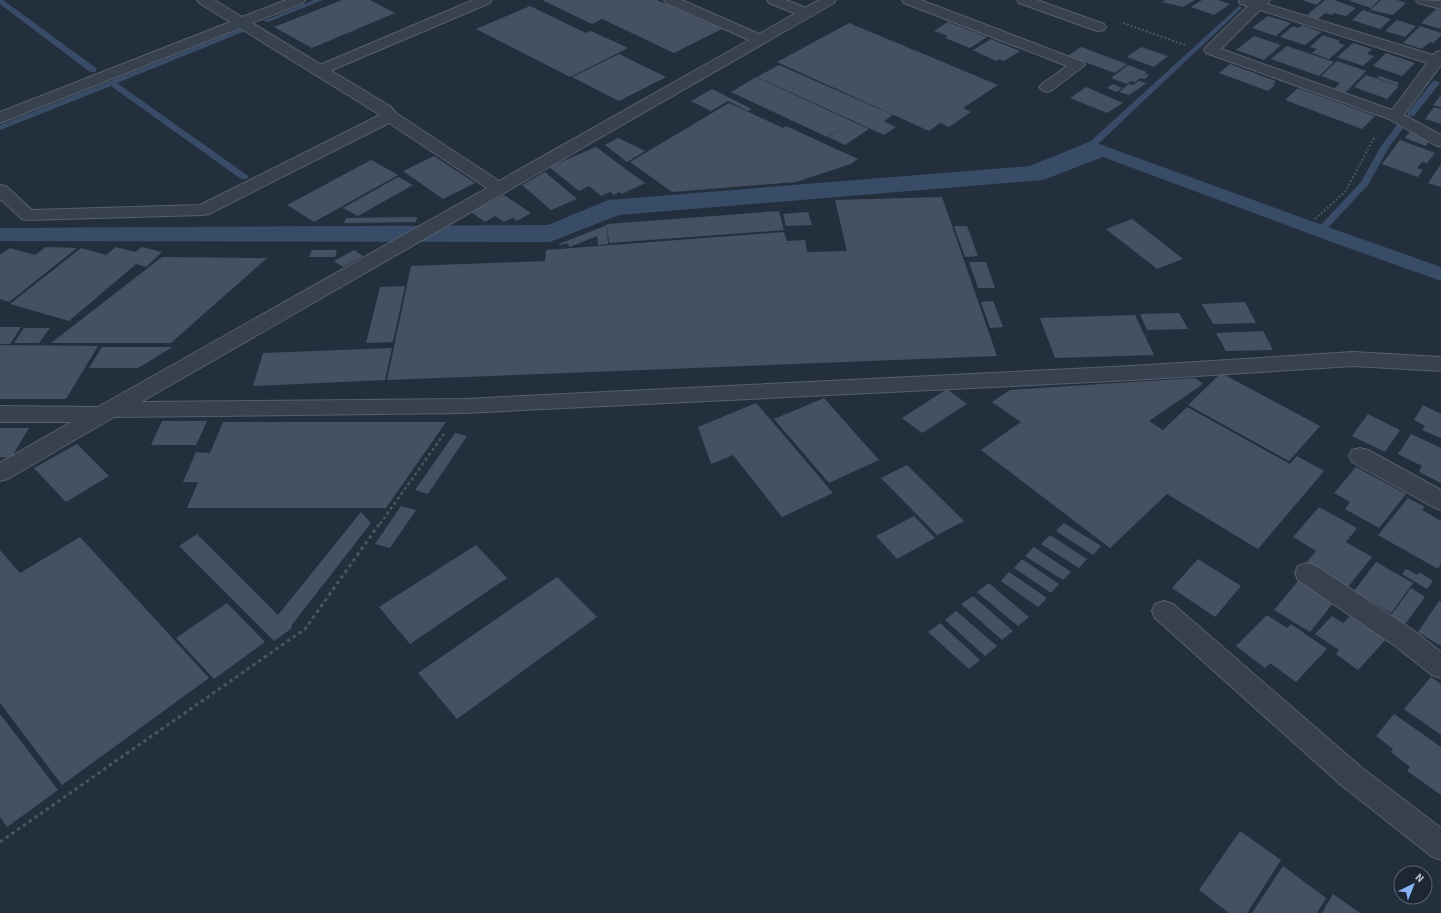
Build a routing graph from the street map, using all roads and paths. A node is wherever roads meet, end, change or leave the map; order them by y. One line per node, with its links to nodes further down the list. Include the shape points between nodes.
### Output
1 (204, 0): 14 (street)
2 (298, 0): 14 (street)
3 (485, 0): 18 (street)
4 (671, 0): 16 (street)
5 (774, 0): 13 (street)
6 (829, 0): 13 (street)
7 (909, 0): 19 (street, via 1078,65)
8 (1024, 0): 15 (street)
9 (1243, 0): 11 (street)
10 (1423, 0): 12 (street)
11 (1260, 2): 17 (street); 21 (street, via 1211,50)
12 (1441, 5)
13 (806, 13): 16 (street)
14 (241, 22): 18 (street); 22 (street)
15 (1099, 27)
16 (759, 39): 24 (street)
17 (1437, 66): 21 (street)
18 (320, 70): 20 (street, via 384,109)
19 (1047, 87)
20 (390, 116): 24 (street); 25 (street, via 203,210 28,215)
21 (1395, 116): 23 (street); 26 (path, via 1377,133 1345,192)
22 (0, 118)
23 (1441, 142)
24 (499, 188): 29 (street)
25 (0, 190)
26 (1315, 219)
27 (1441, 364): 28 (street, via 1353,359 1132,373)
28 (464, 406): 29 (street); 37 (path, via 306,629)
29 (106, 413): 30 (street); 32 (street)
30 (0, 414)
31 (1360, 456): 33 (street)
32 (0, 473)
33 (1441, 502)
34 (1307, 573): 36 (street, via 1404,638)
35 (1164, 611): 38 (street, via 1351,776)
36 (1441, 667)
37 (0, 842)
38 (1441, 846)

